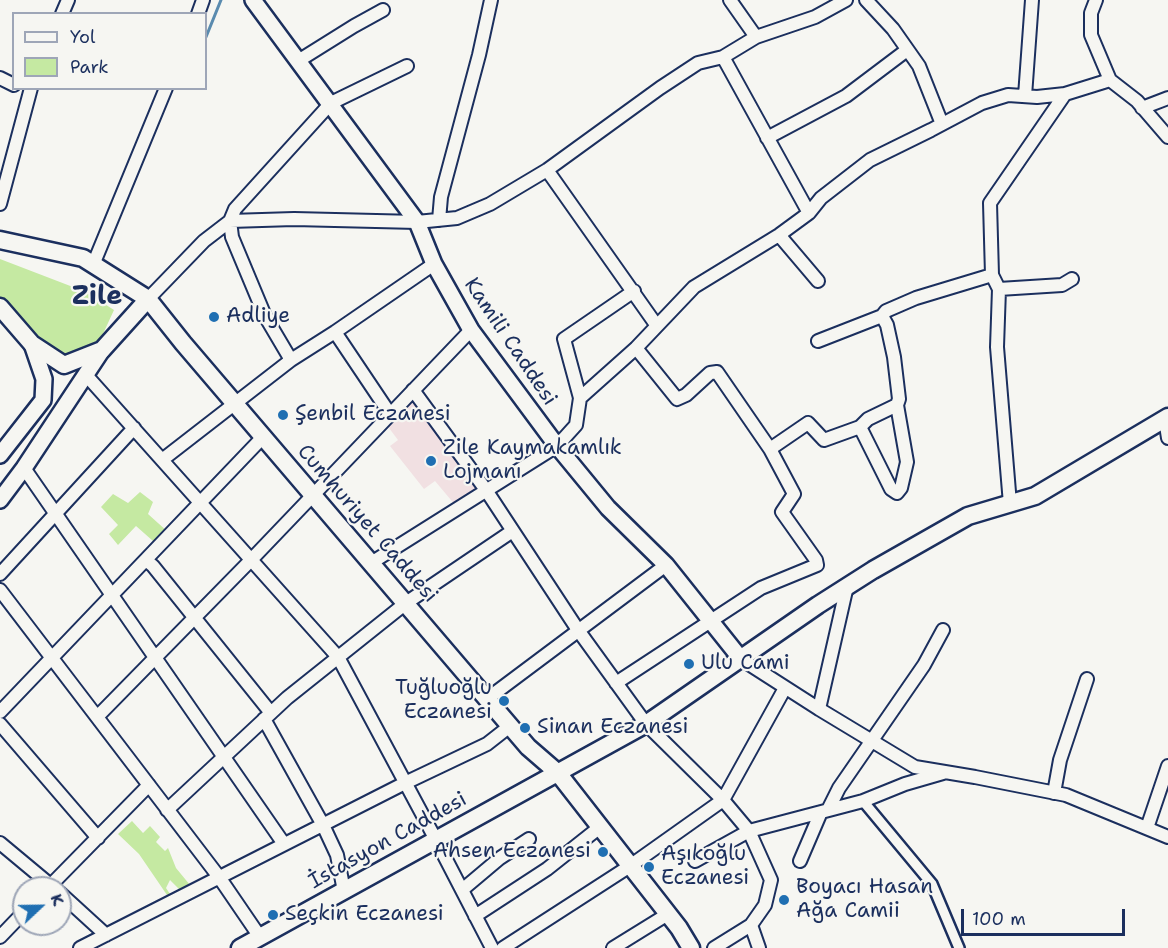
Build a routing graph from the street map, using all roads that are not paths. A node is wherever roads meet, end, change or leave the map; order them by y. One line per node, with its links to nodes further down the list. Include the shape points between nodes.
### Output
1 (253, 0): 12 (street, Kamili Caddesi)
2 (490, 0): 28 (street, via 441,197)
3 (730, 0): 9 (street)
4 (846, 0): 9 (street, via 815,17)
5 (866, 0): 10 (street)
6 (1032, 0): 18 (street)
7 (1096, 0): 14 (street, via 1091,13 1091,35)
8 (383, 10): 12 (street)
9 (756, 37): 11 (street)
10 (907, 50): 22 (street, via 919,66); 24 (street, via 846,96)
11 (723, 57): 24 (street); 25 (street, via 699,63 670,81)
12 (298, 61): 20 (street, Kamili Caddesi)
13 (407, 66): 20 (street)
14 (1110, 80): 17 (street); 21 (street)
15 (27, 90): 26 (street)
16 (165, 90): 34 (street)
17 (1065, 94): 18 (street); 35 (street, via 990,203)
18 (1025, 96): 22 (street, via 1008,95 982,103)
19 (1168, 98): 21 (street)
20 (331, 103): 29 (street, via 235,209); 30 (street, Kamili Caddesi)
21 (1142, 108): 23 (street)
22 (942, 124): 27 (street, via 870,160 821,198)
23 (1168, 137)
24 (767, 138): 27 (street)
25 (547, 170): 28 (street, via 490,204 458,218); 39 (street)
26 (0, 204)
27 (809, 213): 31 (street)
28 (439, 220): 30 (street)
29 (230, 221): 30 (street); 40 (street, via 204,241); 50 (street, via 232,237 265,316)
30 (417, 222): 33 (street, Kamili Caddesi)
31 (779, 236): 37 (street); 43 (street, via 694,287)
32 (0, 240): 34 (main road, Cumhuriyet Caddesi, via 83,258)
33 (434, 264): 44 (street, Kamili Caddesi); 45 (street)
34 (93, 265): 40 (main road, Cumhuriyet Caddesi)
35 (992, 275): 38 (street); 42 (street, via 916,298)
36 (1072, 279): 38 (street, via 1062,285)
37 (818, 281)
38 (999, 289): 71 (street, via 997,347)
39 (634, 291): 43 (street); 53 (street, via 564,339)
40 (148, 299): 49 (main road); 54 (main road, Cumhuriyet Caddesi)
41 (0, 307): 47 (main road)
42 (882, 316): 46 (street); 55 (street, via 894,357)
43 (657, 326): 48 (street)
44 (471, 330): 52 (street); 62 (street, Kamili Caddesi)
45 (335, 332): 50 (street); 56 (street)
46 (819, 341)
47 (32, 344): 49 (main road, via 64,365); 64 (street, via 44,379 43,400)
48 (636, 348): 53 (street); 63 (street, via 677,399 710,373 717,372)
49 (102, 350): 51 (street)
50 (291, 360): 54 (street)
51 (86, 375): 59 (street); 66 (street)
52 (413, 390): 56 (street); 67 (street)
53 (580, 398): 62 (street, via 576,425)
54 (235, 404): 60 (main road, Cumhuriyet Caddesi); 65 (street)
55 (897, 405): 58 (street); 58 (street, via 907,462 897,493 891,489)
56 (390, 414): 68 (street)
57 (1167, 418): 61 (street); 71 (main road, İstasyon Caddesi, via 1035,496)
58 (860, 427): 63 (street, via 824,440 808,423)
59 (134, 428): 65 (street); 72 (street)
60 (263, 437): 68 (main road, Cumhuriyet Caddesi); 70 (street)
61 (1168, 438)
62 (557, 446): 67 (street); 77 (street, Kamili Caddesi, via 608,508)
63 (770, 450): 84 (street, via 794,494 782,512 818,565 761,588)
64 (0, 455)
65 (162, 460): 70 (street)
66 (24, 468): 69 (street); 72 (street)
67 (486, 490): 73 (street); 76 (street)
68 (313, 495): 75 (street); 76 (main road, Cumhuriyet Caddesi)
69 (0, 500)
70 (200, 502): 74 (street); 75 (street)
71 (1010, 504): 79 (main road, İstasyon Caddesi, via 968,516)
72 (55, 512): 78 (street); 81 (street)
73 (511, 532): 82 (street); 85 (street)
74 (146, 560): 81 (street); 83 (street)
75 (251, 560): 83 (street); 89 (street)
76 (371, 563): 82 (main road, Cumhuriyet Caddesi)
77 (666, 565): 84 (street, Kamili Caddesi); 85 (street)
78 (0, 574)
79 (847, 586): 90 (main road, İstasyon Caddesi); 95 (street)
80 (0, 590): 87 (street)
81 (112, 595): 87 (street); 88 (street)
82 (406, 603): 89 (street); 94 (main road, Cumhuriyet Caddesi)
83 (194, 618): 88 (street); 97 (street)
84 (711, 621): 90 (street, Kamili Caddesi); 92 (street)
85 (578, 630): 92 (street); 94 (street)
86 (943, 630): 102 (street, via 924,665)
87 (51, 657): 96 (street); 98 (street)
88 (156, 657): 98 (street); 103 (street)
89 (338, 657): 97 (street); 107 (street)
90 (741, 659): 93 (street); 100 (main road, İstasyon Caddesi)
91 (1087, 679): 109 (street, via 1060,760)
92 (616, 683): 100 (street)
93 (784, 688): 95 (street); 110 (street)
94 (487, 699): 101 (main road, Cumhuriyet Caddesi)
95 (819, 709): 102 (street)
96 (0, 712)
97 (268, 716): 103 (street); 114 (street)
98 (97, 717): 108 (street)
99 (0, 724): 119 (street)
100 (646, 724): 106 (main road, İstasyon Caddesi); 110 (street)
101 (510, 726): 106 (main road, Cumhuriyet Caddesi); 107 (street, via 487,744)
102 (871, 740): 105 (street, via 915,767); 113 (street)
103 (225, 756): 112 (street); 123 (street)
104 (1168, 766): 116 (street)
105 (947, 772): 109 (street); 111 (street)
106 (558, 773): 115 (main road, Cumhuriyet Caddesi); 121 (main road, İstasyon Caddesi)
107 (405, 783): 114 (street); 121 (street)
108 (149, 785): 112 (street); 119 (street)
109 (1054, 793): 116 (street)
110 (723, 800): 117 (street); 126 (street)
111 (863, 801): 113 (street); 148 (street, via 932,884)
112 (168, 810): 129 (street)
113 (824, 811): 117 (street); 125 (street)
114 (323, 825): 123 (street); 131 (street, via 337,855)
115 (600, 827): 126 (main road, Cumhuriyet Caddesi); 134 (street, via 547,869)
116 (1147, 828): 118 (street)
117 (749, 831): 124 (street); 136 (street, via 771,880 765,905)
118 (1168, 837)
119 (98, 838): 128 (street)
120 (529, 839): 130 (street)
121 (436, 840): 130 (street); 131 (main road, İstasyon Caddesi)
122 (0, 843): 127 (street)
123 (284, 844): 129 (street)
124 (695, 861)
125 (800, 861)
126 (630, 866): 133 (main road, Cumhuriyet Caddesi); 143 (street)
127 (38, 876)
128 (64, 876)
129 (219, 877): 137 (street); 139 (street)
130 (462, 890): 134 (street)
131 (344, 891): 139 (main road, İstasyon Caddesi)
132 (72, 905): 137 (street)
133 (668, 914): 144 (street); 145 (main road, Cumhuriyet Caddesi)
134 (475, 915): 142 (street)
135 (12, 924): 138 (street)
136 (751, 925): 146 (street); 147 (street)
137 (106, 935): 140 (street)
138 (0, 937)
139 (260, 937): 141 (main road, İstasyon Caddesi)
140 (80, 948)
141 (240, 948)
142 (492, 948)
143 (503, 948)
144 (613, 948)
145 (691, 948)
146 (714, 948)
147 (759, 948)
148 (959, 948)

